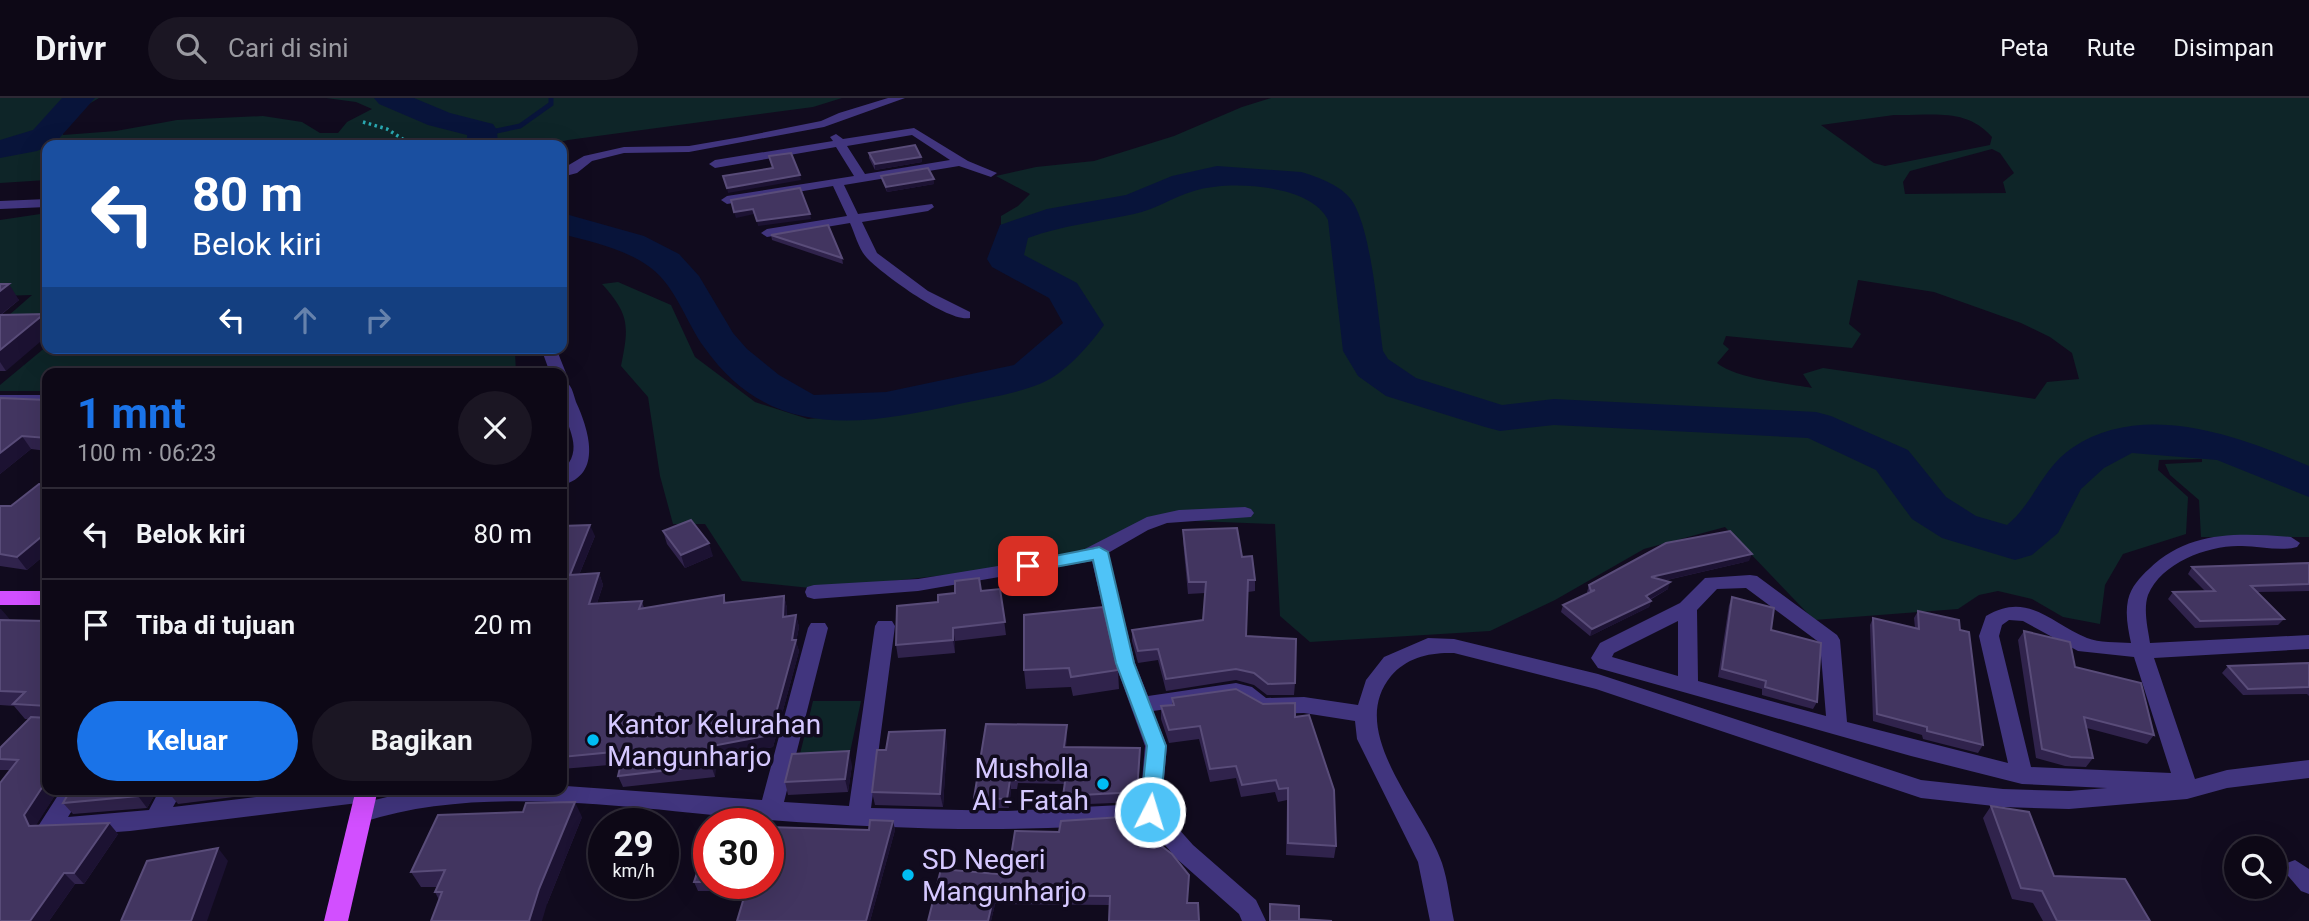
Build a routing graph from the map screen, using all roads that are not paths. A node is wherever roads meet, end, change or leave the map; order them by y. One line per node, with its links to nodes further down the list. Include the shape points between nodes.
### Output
1 (900, 98): 2 (street)
2 (824, 124): 3 (street); 6 (street, via 689,149 624,150 588,158)
3 (841, 144): 4 (street, via 914,131); 5 (street); 8 (street)
4 (961, 162): 7 (street); 8 (street)
5 (715, 164)
6 (567, 172)
7 (991, 173)
8 (861, 178): 9 (street)
9 (837, 182): 10 (street); 14 (street)
10 (727, 200)
11 (42, 202): 12 (street)
12 (0, 205)
13 (928, 207): 14 (street)
14 (852, 219): 15 (street); 16 (street, via 871,255 923,294)
15 (767, 233)
16 (965, 315)
17 (0, 400): 18 (street)
18 (42, 400)
19 (567, 417): 20 (street, via 585,447 581,463)
20 (567, 476)
21 (1245, 513): 23 (street, via 1181,516 1144,525)
22 (2291, 543): 31 (street, via 2199,542 2171,557 2143,587 2137,602)
23 (1099, 552): 24 (street, via 918,585); 33 (street)
24 (814, 592)
25 (0, 598): 26 (main road)
26 (42, 598)
27 (1687, 608): 32 (street); 32 (street, via 1607,648 1601,658); 35 (street, via 1712,583 1750,581 1825,635 1830,640)
28 (885, 626): 48 (street)
29 (818, 628): 45 (street)
30 (2309, 642): 31 (street)
31 (2143, 650): 37 (street, via 2085,646 2027,614 2006,613 1993,621 1989,636); 38 (street)
32 (1688, 687): 35 (street)
33 (1139, 705): 34 (street, via 1236,691 1245,692 1262,706 1304,705); 47 (street, via 1156,746)
34 (1365, 714): 38 (street, via 1376,680 1391,662 1428,645 1454,646 1598,682 1921,789 2069,800); 52 (street, via 1368,739 1430,862)
35 (1837, 727): 37 (street)
36 (2309, 769): 38 (street)
37 (2022, 775): 38 (street)
38 (2186, 786)
39 (567, 793): 44 (street)
40 (70, 795): 49 (street, via 48,828)
41 (169, 795): 49 (street)
42 (448, 795): 43 (street)
43 (365, 799): 49 (street); 50 (main road)
44 (746, 808)
45 (771, 808)
46 (784, 811): 48 (street)
47 (1150, 812): 48 (street, via 988,820); 51 (street, via 1185,852 1248,907)
48 (859, 816)
49 (157, 817)
50 (336, 921)
51 (1254, 921)
52 (1442, 921)

